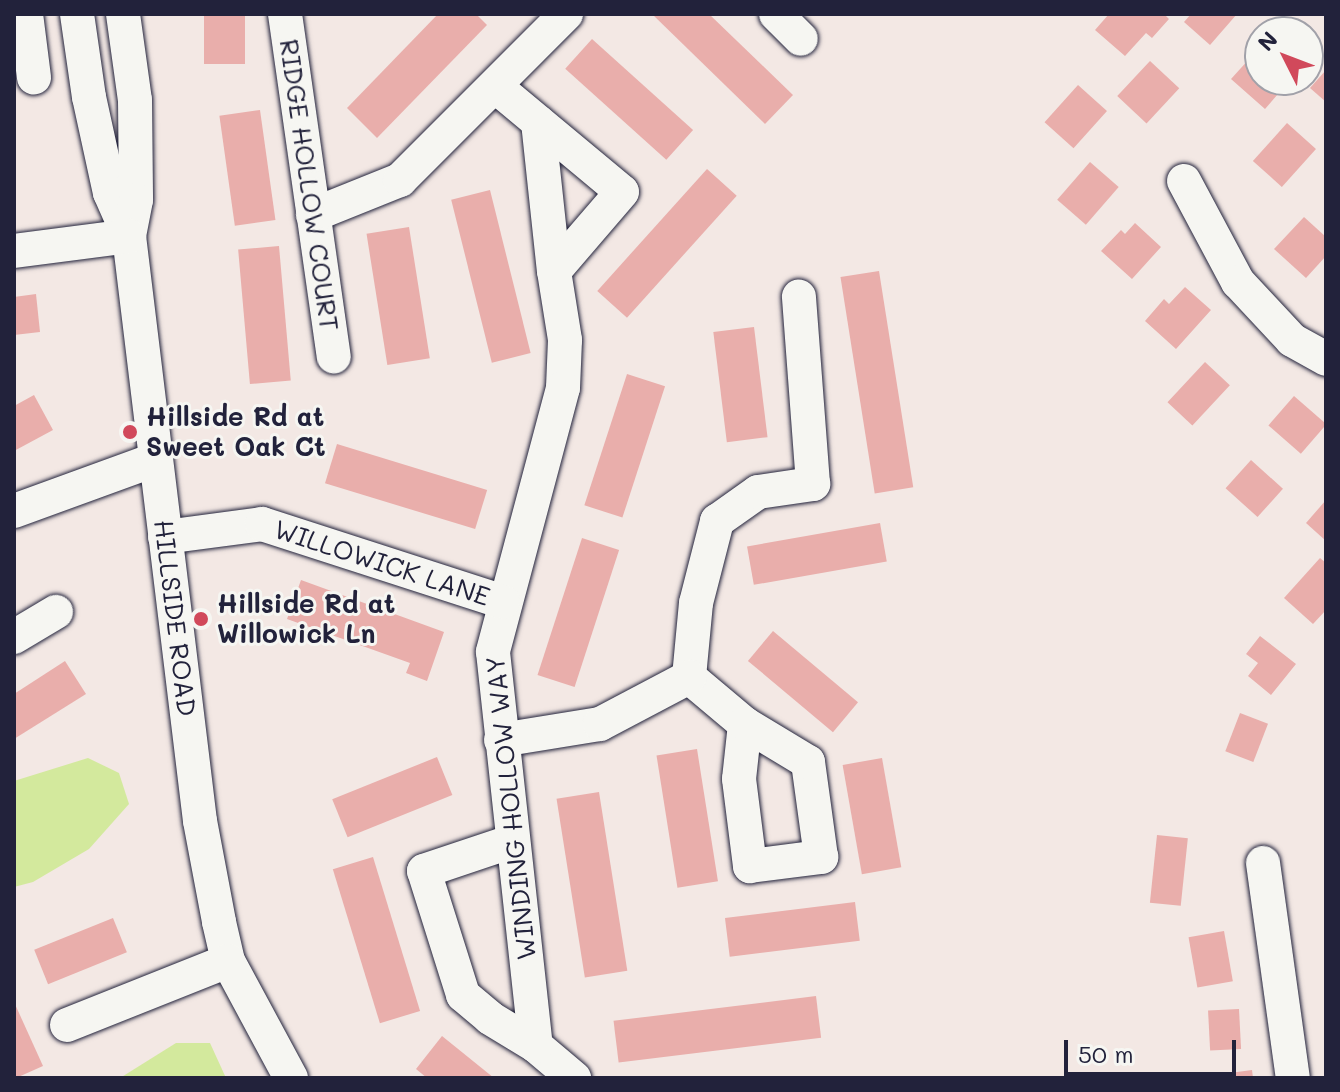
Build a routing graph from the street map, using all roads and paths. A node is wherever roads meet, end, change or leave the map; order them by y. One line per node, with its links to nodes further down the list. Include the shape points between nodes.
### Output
1 (26, 14): 8 (street)
2 (77, 14): 13 (street, HILLSIDE ROAD, via 110,193)
3 (123, 14): 13 (street, HILLSIDE ROAD, via 135,100 136,200)
4 (285, 14): 12 (street, RIDGE HOLLOW COURT)
5 (566, 14): 9 (street)
6 (776, 14): 7 (street)
7 (801, 39)
8 (34, 77)
9 (495, 86): 10 (street); 12 (street, via 400,180)
10 (538, 122): 15 (street, WINDING HOLLOW WAY); 15 (street, via 622,192)
11 (1184, 181): 18 (street, via 1238,282 1292,340)
12 (313, 215): 17 (street, RIDGE HOLLOW COURT)
13 (129, 236): 14 (street); 19 (street, HILLSIDE ROAD)
14 (14, 251)
15 (554, 271): 22 (street, WINDING HOLLOW WAY, via 565,340 563,388)
16 (799, 297): 25 (street, via 813,484 758,492 717,521 696,603)
17 (334, 357)
18 (1326, 359)
19 (154, 460): 20 (street); 21 (street, HILLSIDE ROAD)
20 (14, 511)
21 (165, 537): 22 (street, WILLOWICK LANE, via 262,524); 30 (street, HILLSIDE ROAD, via 200,821)
22 (503, 602): 27 (street, WINDING HOLLOW WAY, via 493,652)
23 (56, 612): 24 (street)
24 (14, 637)
25 (689, 677): 26 (street); 27 (street, via 600,724)
26 (745, 724)
27 (501, 740): 28 (street, WINDING HOLLOW WAY)
28 (513, 841): 32 (street, WINDING HOLLOW WAY); 32 (street, via 424,871 463,995)
29 (1263, 863): 35 (street)
30 (228, 961): 31 (street); 33 (street, HILLSIDE ROAD)
31 (67, 1025)
32 (536, 1046): 34 (street)
33 (291, 1078)
34 (574, 1078)
35 (1293, 1078)

